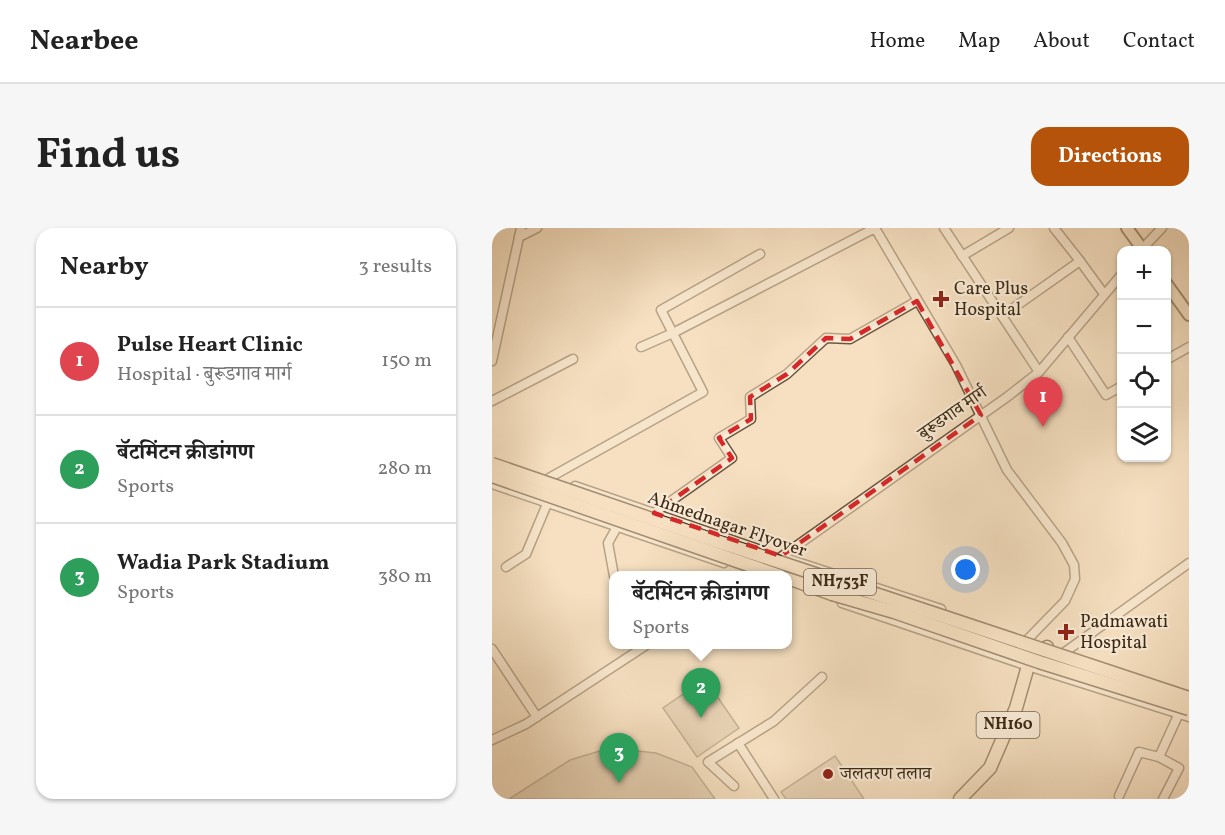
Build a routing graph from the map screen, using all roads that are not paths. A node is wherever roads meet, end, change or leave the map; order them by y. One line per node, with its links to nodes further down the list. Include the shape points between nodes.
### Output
1 (537, 228): 8 (street)
2 (875, 228): 17 (street); 20 (street)
3 (944, 228): 12 (street)
4 (1009, 228): 12 (street)
5 (1054, 228): 13 (street)
6 (1127, 228): 9 (main road)
7 (1162, 228): 10 (street)
8 (520, 232): 26 (street)
9 (1139, 246)
10 (1146, 246)
11 (760, 254): 20 (street, via 662,310)
12 (963, 256): 19 (street)
13 (1080, 261): 16 (street); 19 (street)
14 (1117, 280): 16 (street, बुरूडगाव मार्ग)
15 (1171, 290): 18 (main road)
16 (1104, 294): 21 (street, बुरूडगाव मार्ग)
17 (917, 301): 30 (street); 37 (street, via 850,339 826,338 787,374 750,397 751,418 719,438 732,458)
18 (1189, 315)
19 (1002, 316): 27 (street)
20 (673, 333): 22 (street); 34 (street, via 703,392)
21 (1068, 337): 27 (street, बुरूडगाव मार्ग); 28 (street, via 1106,395)
22 (641, 347)
23 (1189, 347): 24 (street)
24 (1171, 358)
25 (573, 359): 29 (street)
26 (492, 361)
27 (1039, 372): 30 (street, बुरूडगाव मार्ग)
28 (1117, 389)
29 (492, 401)
30 (981, 415): 39 (street, बुरूडगाव मार्ग); 48 (street, via 1007,470 1074,565 1075,579 1065,601)
31 (492, 458): 34 (street)
32 (492, 464): 59 (highway, Ahmednagar Flyover / NH753F, bridge)
33 (492, 476): 45 (highway, Ahmednagar Flyover / NH753F, bridge)
34 (549, 478): 37 (street)
35 (492, 484): 36 (street)
36 (547, 504): 38 (street); 41 (street, via 526,554)
37 (654, 513): 39 (street)
38 (617, 527): 42 (street, via 609,543); 43 (street)
39 (781, 556): 44 (street, बुरूडगाव मार्ग); 48 (street)
40 (1189, 563): 53 (street)
41 (506, 567)
42 (613, 571)
43 (745, 571)
44 (762, 571)
45 (766, 571)
46 (792, 579): 60 (highway, Ahmednagar Flyover / NH753F, bridge)
47 (792, 585): 55 (street)
48 (1027, 640): 49 (street)
49 (1047, 647): 53 (street); 55 (highway, NH160)
50 (492, 649): 61 (street)
51 (629, 649): 54 (street)
52 (642, 649): 54 (street)
53 (1063, 653): 56 (street); 58 (street)
54 (632, 655): 61 (street)
55 (1028, 666): 56 (street); 69 (highway, NH160, via 1016,708 990,768)
56 (1041, 670): 60 (street)
57 (822, 677): 64 (street, via 774,721)
58 (1189, 693)
59 (1189, 699): 60 (street)
60 (1183, 711): 62 (street); 65 (street)
61 (537, 717): 63 (street)
62 (1189, 717)
63 (492, 740)
64 (738, 743): 66 (street, via 708,762); 68 (street)
65 (1159, 758): 67 (street, via 1139,752); 70 (street, via 1179,768)
66 (734, 786)
67 (1119, 796)
68 (774, 799)
69 (960, 799)
70 (1163, 799)

